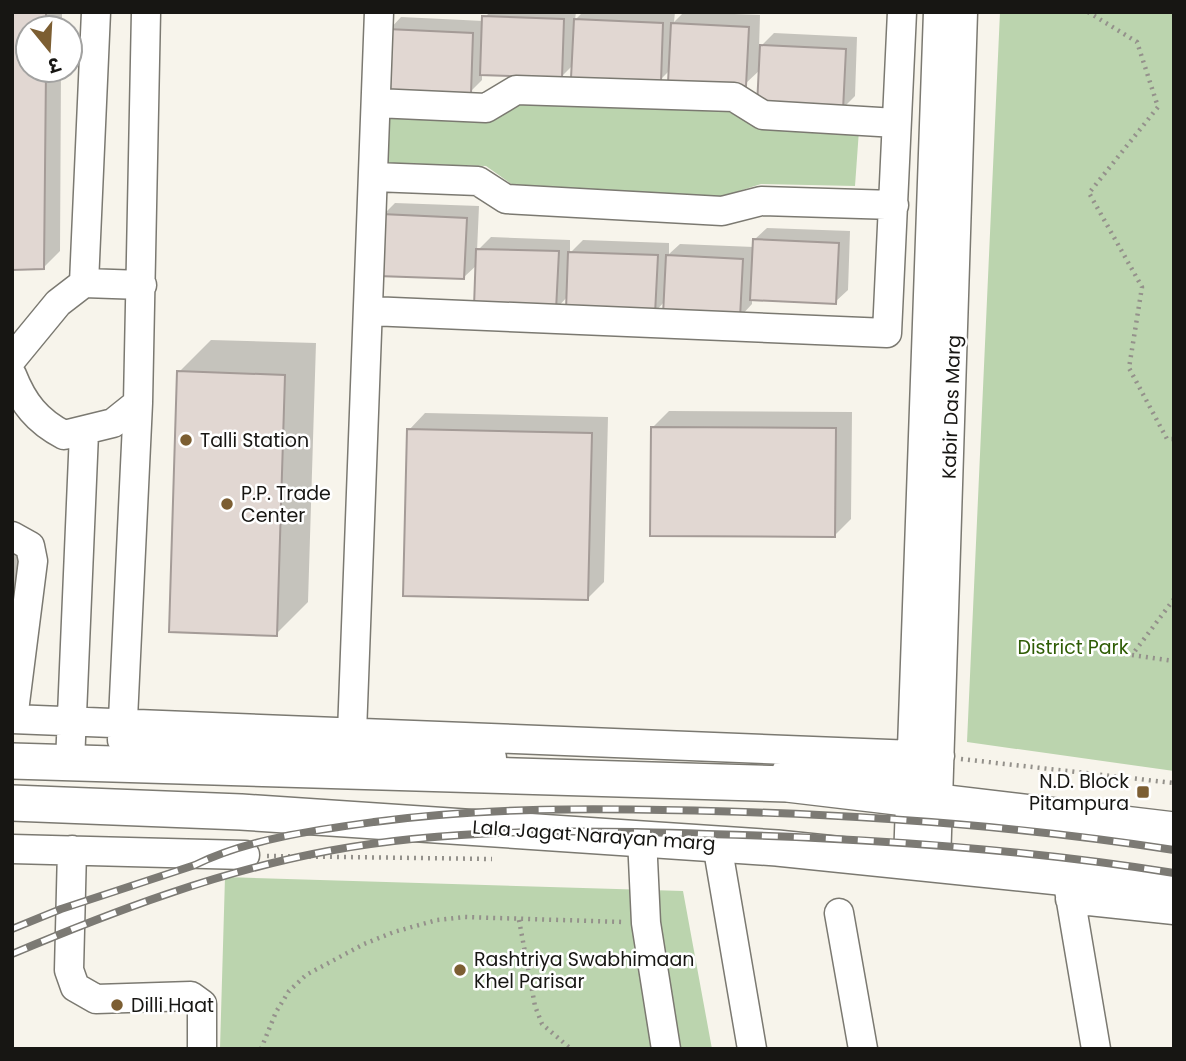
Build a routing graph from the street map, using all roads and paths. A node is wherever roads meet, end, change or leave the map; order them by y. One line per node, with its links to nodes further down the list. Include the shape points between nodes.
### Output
1 (96, 12): 12 (street)
2 (146, 12): 13 (street)
3 (379, 12): 8 (street)
4 (902, 12): 9 (street)
5 (938, 12): 33 (street, Kabir Das Marg)
6 (963, 12): 28 (street, Kabir Das Marg)
7 (1088, 12): 19 (path, via 1137,42 1158,107 1089,193 1142,287 1129,368 1167,439)
8 (376, 103): 9 (street, via 486,108 516,90 734,97 763,115); 10 (street)
9 (896, 123): 11 (street)
10 (374, 177): 11 (street, via 478,181 506,199 695,210 722,211 761,201); 14 (street)
11 (894, 205): 14 (street, via 887,333)
12 (84, 283): 13 (street); 15 (street, via 58,303)
13 (142, 285): 17 (street)
14 (370, 311): 27 (street)
15 (12, 359)
16 (12, 375): 18 (street, via 22,400 45,425 64,435)
17 (138, 404): 18 (street, via 113,423); 26 (street)
18 (84, 433): 25 (street)
19 (1174, 439)
20 (12, 536): 23 (street, via 30,546 33,561)
21 (1174, 599): 22 (path, via 1132,655)
22 (1174, 661)
23 (16, 678): 24 (street)
24 (12, 719): 25 (street)
25 (70, 721): 26 (street); 30 (street)
26 (129, 724): 27 (street); 31 (street); 33 (street, via 131,744)
27 (352, 733): 33 (street)
28 (940, 756): 33 (street, Kabir Das Marg); 33 (street); 34 (path)
29 (12, 761): 30 (main road)
30 (70, 762): 31 (main road)
31 (120, 764): 32 (main road)
32 (470, 775): 33 (main road); 36 (main road)
33 (917, 783): 37 (main road); 44 (street)
34 (1174, 783)
35 (12, 803): 36 (main road, Lala Jagat Narayan marg)
36 (470, 827): 38 (main road, Lala Jagat Narayan marg)
37 (1174, 830)
38 (642, 838): 39 (main road, Lala Jagat Narayan marg); 50 (street)
39 (717, 844): 44 (main road, Lala Jagat Narayan marg); 55 (street)
40 (12, 849): 41 (street)
41 (72, 849): 42 (street); 51 (street, via 69,970 75,987 96,999 191,996 202,1004)
42 (245, 855): 43 (path)
43 (506, 860)
44 (922, 863): 45 (main road, Lala Jagat Narayan marg)
45 (1069, 889): 46 (main road, Lala Jagat Narayan marg); 47 (street); 57 (street)
46 (1174, 889)
47 (1174, 910)
48 (839, 913): 56 (street)
49 (519, 920): 50 (path); 52 (path, via 437,920 363,944 306,975 289,991); 53 (path, via 542,1024)
50 (646, 923): 54 (street)
51 (202, 1049)
52 (261, 1049)
53 (570, 1049)
54 (666, 1049)
55 (751, 1049)
56 (863, 1049)
57 (1096, 1049)

